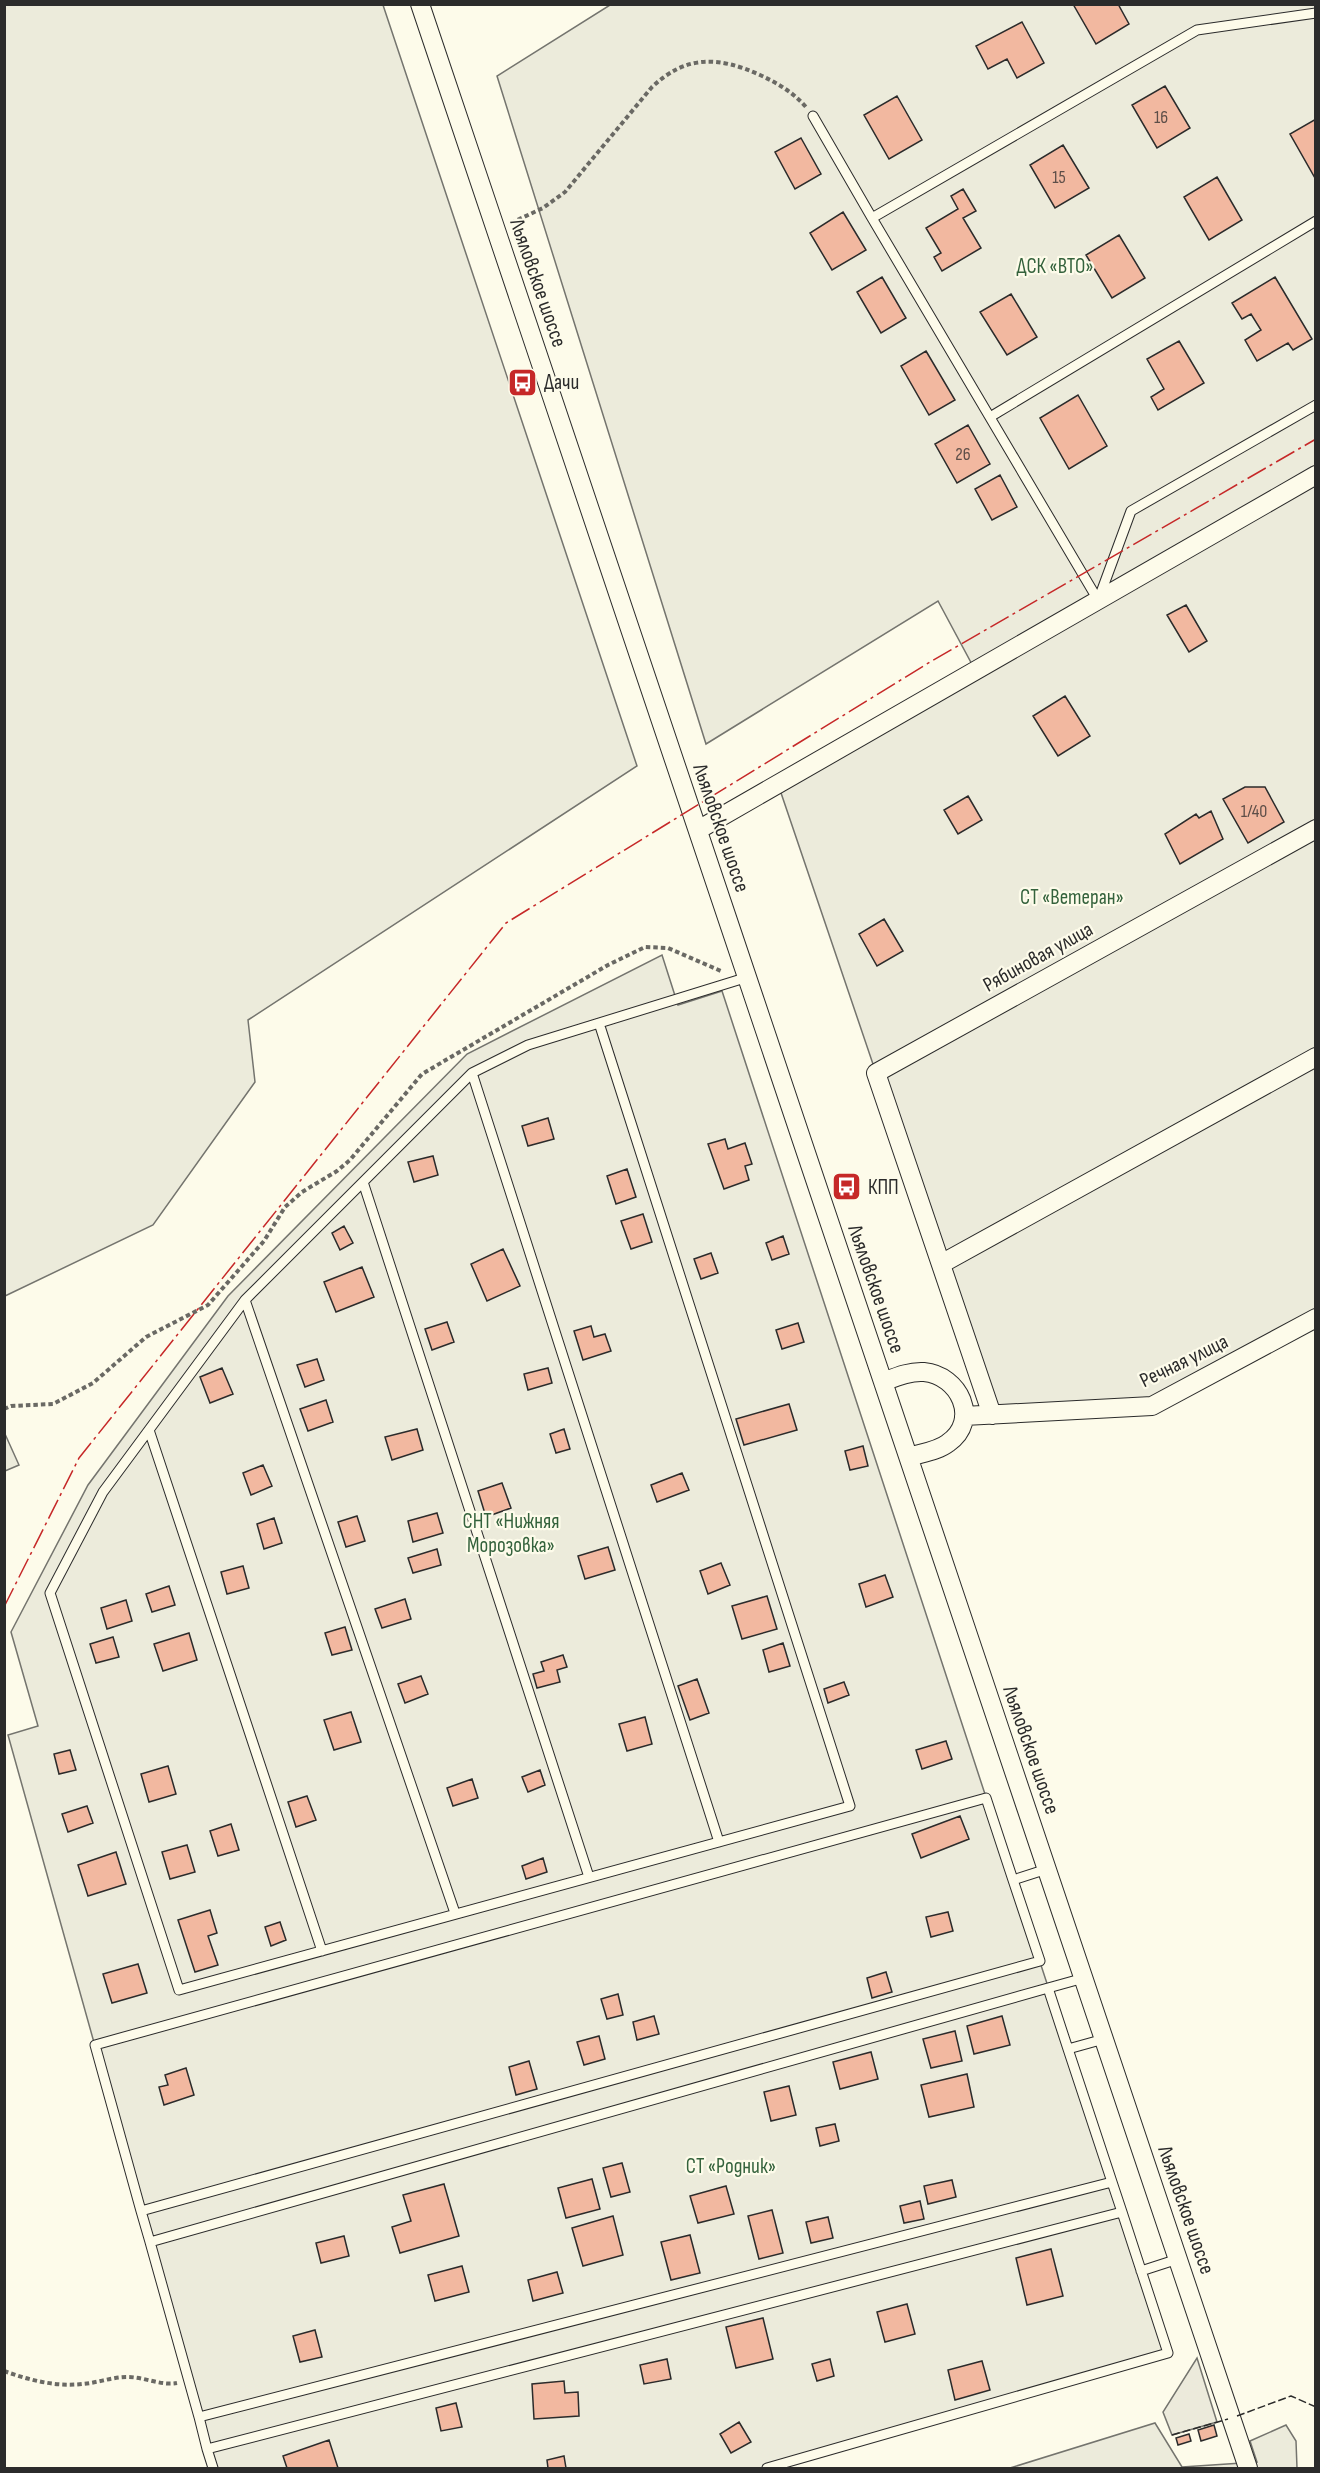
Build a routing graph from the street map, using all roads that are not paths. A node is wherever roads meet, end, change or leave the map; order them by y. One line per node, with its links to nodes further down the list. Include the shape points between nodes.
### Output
1 (420, 4): 11 (street, Льяловское шоссе)
2 (1316, 13): 4 (lane, via 1197,30)
3 (813, 116): 4 (lane)
4 (873, 218): 7 (lane)
5 (1316, 221): 7 (lane)
6 (1316, 405): 9 (lane, via 1131,511)
7 (990, 417): 9 (lane)
8 (1316, 475): 9 (street)
9 (1098, 600): 11 (street)
10 (1316, 829): 17 (street, Рябиновая улица, via 876,1073)
11 (698, 830): 12 (street, Льяловское шоссе)
12 (748, 977): 13 (lane); 20 (street, Льяловское шоссе)
13 (599, 1023): 15 (lane, via 528,1045); 25 (lane, via 850,1806)
14 (1316, 1057): 17 (street)
15 (472, 1074): 16 (lane); 25 (lane)
16 (363, 1182): 18 (lane); 27 (lane)
17 (941, 1264): 21 (street)
18 (245, 1300): 23 (lane); 29 (lane)
19 (1316, 1318): 21 (street, Речная улица, via 1152,1406)
20 (884, 1382): 22 (street, via 912,1372 936,1374 956,1388 962,1399); 24 (street, Льяловское шоссе)
21 (992, 1415): 22 (street, Речная улица)
22 (963, 1416): 24 (street, via 958,1433 949,1443)
23 (149, 1430): 30 (lane); 30 (lane, via 103,1491 50,1593 179,1990)
24 (909, 1457): 26 (street, Льяловское шоссе)
25 (719, 1842): 27 (lane)
26 (1047, 1869): 28 (lane); 31 (street, Льяловское шоссе)
27 (589, 1877): 29 (lane)
28 (1013, 1880): 36 (lane, via 1040,1961); 36 (lane, via 986,1798 95,2046)
29 (455, 1913): 30 (lane)
30 (322, 1950)
31 (1084, 1978): 32 (lane); 33 (street, Льяловское шоссе)
32 (1048, 1989): 34 (lane); 38 (lane)
33 (1104, 2039): 34 (lane); 39 (street, Льяловское шоссе)
34 (1068, 2049): 35 (lane)
35 (1112, 2182): 37 (lane); 41 (lane)
36 (141, 2211): 38 (lane)
37 (1122, 2212): 40 (lane); 42 (lane)
38 (150, 2242): 41 (lane)
39 (1178, 2259): 40 (lane); 45 (street, Льяловское шоссе)
40 (1141, 2271): 44 (lane, via 1168,2353)
41 (199, 2417): 42 (lane)
42 (207, 2449): 43 (lane)
43 (213, 2469)
44 (767, 2469)
45 (1248, 2469)

